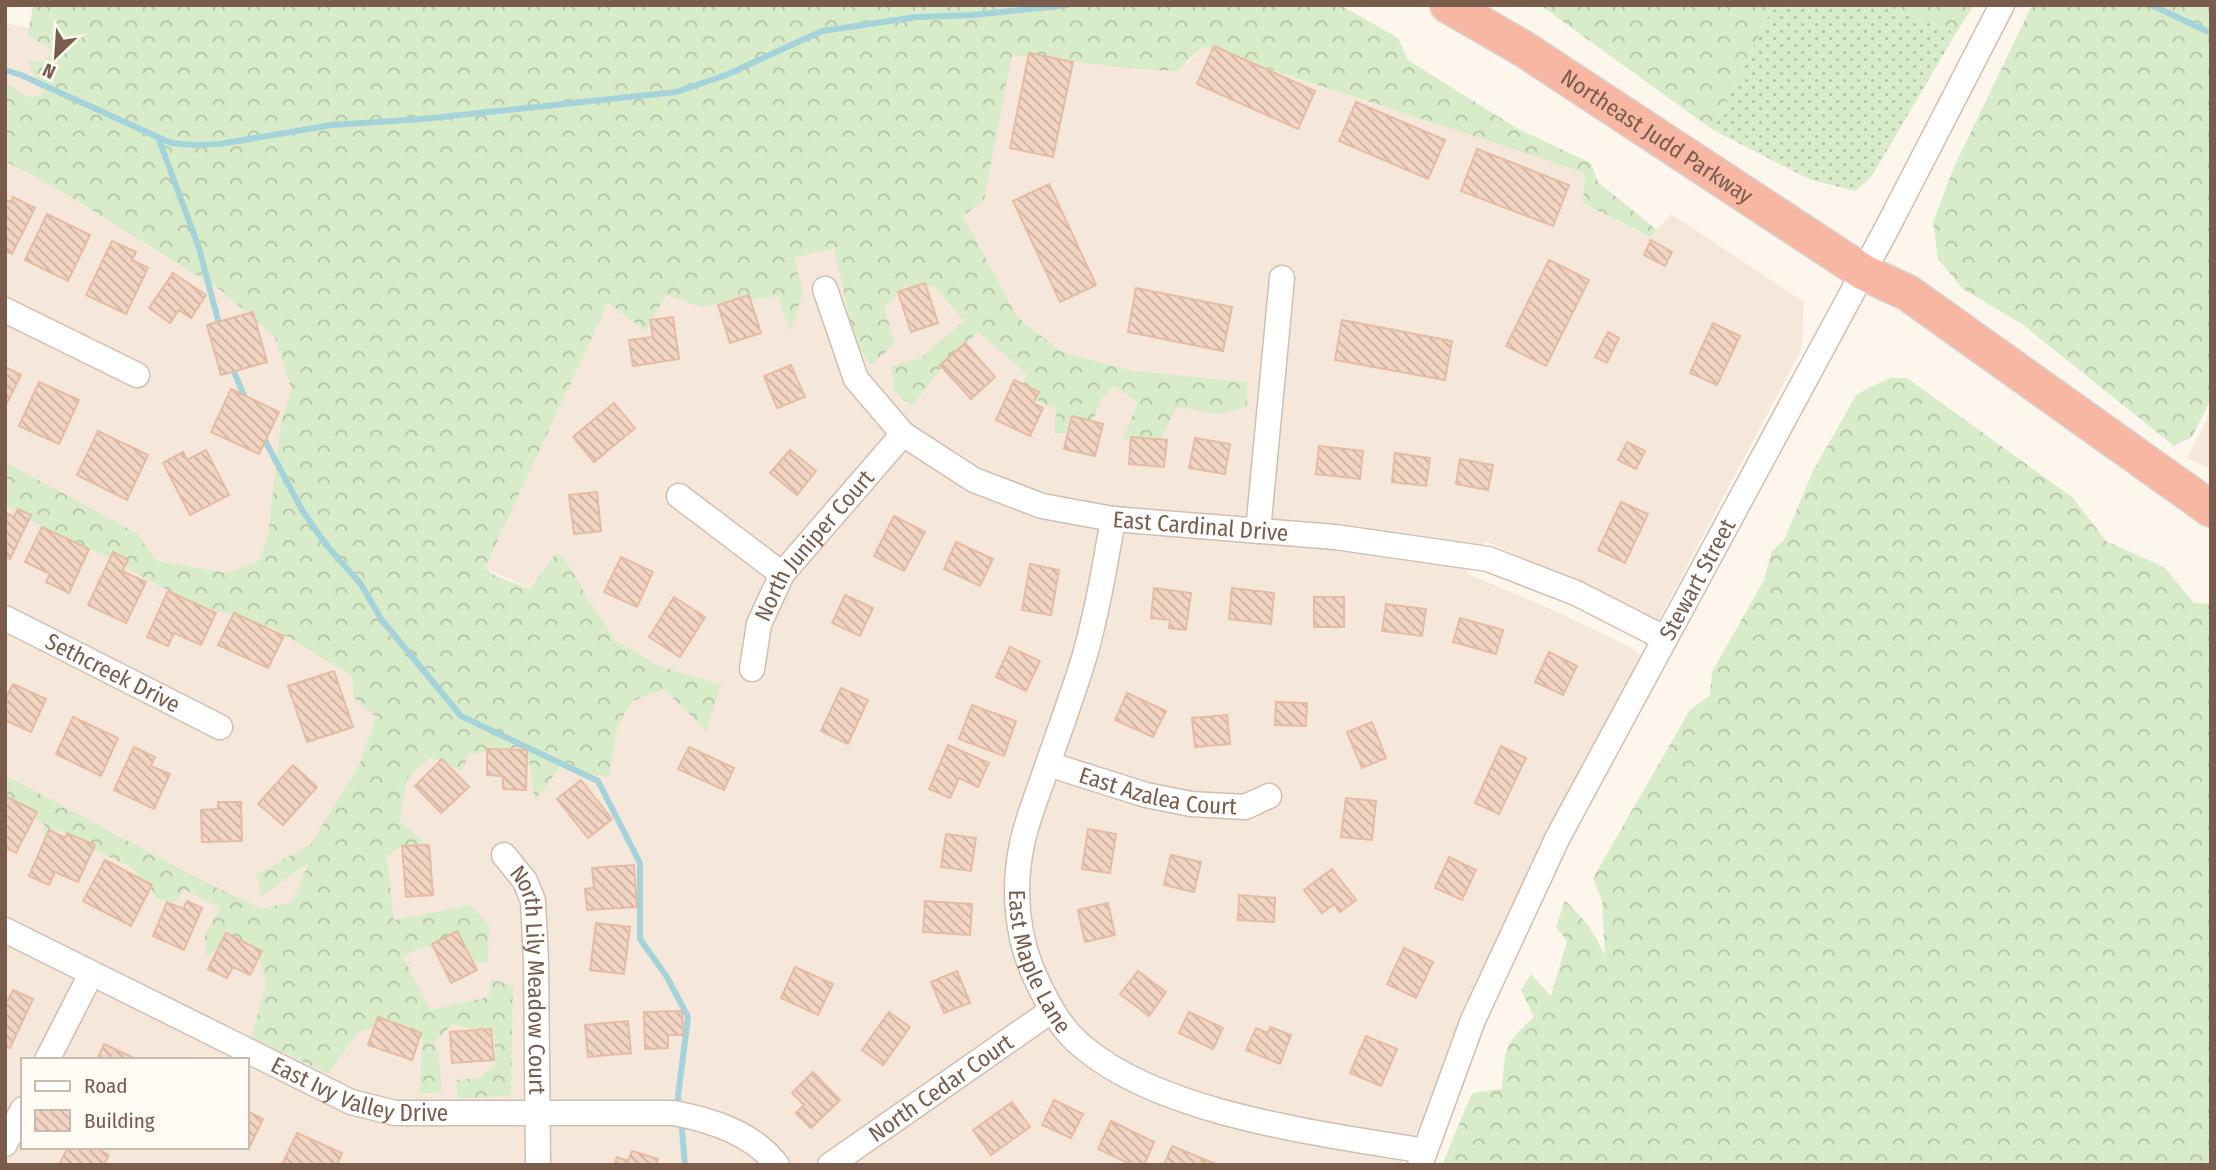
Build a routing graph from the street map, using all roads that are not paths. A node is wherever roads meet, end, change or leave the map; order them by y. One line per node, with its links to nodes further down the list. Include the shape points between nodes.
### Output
1 (1448, 5): 3 (highway, Northeast Judd Parkway, via 1524,48)
2 (2002, 5): 3 (street, Stewart Street)
3 (1863, 272): 10 (highway, Northeast Judd Parkway, via 1908,293); 13 (highway, Northeast Judd Parkway, via 1899,308); 16 (street, Stewart Street)
4 (1282, 278): 12 (street)
5 (825, 289): 8 (street, East Cardinal Drive, via 856,379)
6 (5, 310): 7 (street)
7 (137, 375)
8 (903, 435): 11 (street, East Cardinal Drive, via 974,480 1042,506); 14 (street, North Juniper Court)
9 (679, 496): 14 (street)
10 (2211, 509)
11 (1114, 519): 12 (street, East Cardinal Drive); 19 (street, East Maple Lane, via 1084,658)
12 (1258, 531): 16 (street, East Cardinal Drive, via 1488,559 1576,593)
13 (2211, 534)
14 (782, 573): 17 (street, North Juniper Court, via 759,624)
15 (5, 618): 18 (street, Sethcreek Drive)
16 (1664, 638): 29 (street, Stewart Street, via 1558,837 1490,983)
17 (752, 669)
18 (220, 727)
19 (1048, 764): 20 (street, East Azalea Court, via 1191,804 1245,807); 24 (street, East Maple Lane, via 1022,843 1017,901 1029,965)
20 (1269, 796)
21 (504, 855): 27 (street, North Lily Meadow Court, via 525,881 533,901)
22 (5, 930): 23 (street, East Ivy Valley Drive)
23 (91, 974): 25 (street); 27 (street, East Ivy Valley Drive, via 373,1109)
24 (1051, 1011): 29 (street, East Maple Lane, via 1084,1048 1153,1088 1222,1111); 32 (street, North Cedar Court)
25 (48, 1058)
26 (21, 1113): 28 (street)
27 (538, 1113): 30 (street); 31 (street, East Ivy Valley Drive, via 651,1112 697,1118 737,1132)
28 (5, 1144)
29 (1422, 1158)
30 (538, 1165)
31 (777, 1165)
32 (830, 1165)

